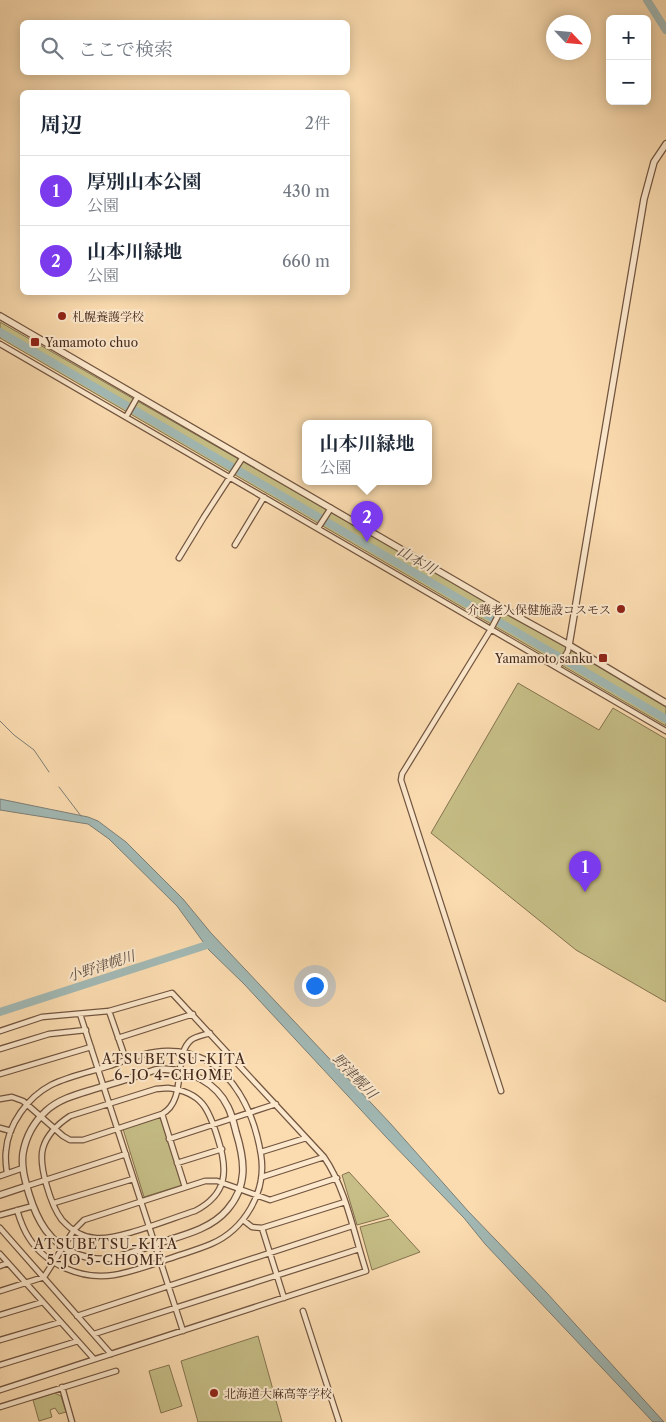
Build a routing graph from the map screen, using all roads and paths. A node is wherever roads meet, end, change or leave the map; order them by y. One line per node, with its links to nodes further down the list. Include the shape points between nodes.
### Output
1 (666, 144): 15 (street, via 654,162 644,199)
2 (0, 316): 4 (street)
3 (0, 344): 5 (street)
4 (138, 396): 5 (street); 6 (street)
5 (127, 415): 7 (street)
6 (243, 457): 7 (street); 9 (street)
7 (231, 476): 8 (street); 12 (street)
8 (264, 497): 10 (street); 11 (street)
9 (331, 508): 10 (street); 13 (street)
10 (319, 527): 14 (street)
11 (235, 545)
12 (179, 558)
13 (502, 608): 14 (street); 15 (street)
14 (491, 627): 16 (street); 35 (street, via 401,780)
15 (569, 645): 16 (street); 17 (street)
16 (559, 666): 18 (street)
17 (666, 703)
18 (666, 731)
19 (109, 1011): 20 (street); 21 (street, via 172,993); 25 (street)
20 (80, 1014): 22 (street); 23 (street, via 42,1017)
21 (193, 1014): 24 (street); 25 (street)
22 (86, 1030): 26 (street); 27 (street, via 49,1034)
23 (0, 1031)
24 (210, 1033): 28 (street, via 191,1040); 38 (street)
25 (118, 1038): 29 (street)
26 (91, 1047): 30 (street); 32 (street)
27 (0, 1049)
28 (184, 1053): 29 (street, via 157,1052); 31 (street); 41 (street, via 207,1061 220,1070 238,1090)
29 (126, 1060): 30 (street)
30 (98, 1069): 33 (street); 39 (street, via 49,1086)
31 (180, 1070): 33 (street, via 155,1070); 34 (street); 43 (street, via 200,1078 215,1089)
32 (0, 1074)
33 (104, 1087): 37 (street); 42 (street, via 64,1099)
34 (177, 1089): 37 (street, via 156,1089); 40 (street, via 172,1105); 44 (street, via 201,1101 210,1112)
35 (501, 1091)
36 (0, 1099): 39 (street, via 12,1097)
37 (109, 1104): 46 (street, via 70,1116); 47 (street)
38 (276, 1104): 41 (street); 49 (street)
39 (27, 1105): 42 (street); 48 (street)
40 (162, 1114): 47 (street); 50 (street)
41 (250, 1114): 43 (street); 53 (street)
42 (40, 1116): 46 (street); 57 (street, via 27,1138)
43 (232, 1119): 44 (street); 67 (street, via 244,1159)
44 (214, 1125): 50 (street); 52 (street)
45 (0, 1128): 48 (street)
46 (55, 1129): 47 (street, via 76,1141); 63 (street, via 42,1152)
47 (117, 1129): 54 (street)
48 (11, 1131): 51 (street)
49 (306, 1138): 53 (street); 55 (street)
50 (170, 1139): 56 (street)
51 (3, 1150): 58 (street)
52 (222, 1150): 56 (street); 64 (street, via 225,1169)
53 (261, 1152): 60 (street)
54 (126, 1154): 62 (street); 63 (street)
55 (324, 1157): 60 (street); 61 (street)
56 (177, 1164): 66 (street)
57 (23, 1168): 58 (street); 65 (street)
58 (7, 1174): 59 (street)
59 (0, 1176)
60 (262, 1177): 69 (street)
61 (337, 1178): 69 (street, via 270,1200); 71 (street)
62 (134, 1179): 70 (street); 72 (street)
63 (45, 1180): 65 (street); 72 (street)
64 (222, 1182): 66 (street, via 212,1180); 67 (street); 77 (street, via 216,1195 201,1208)
65 (27, 1186): 68 (street); 73 (street)
66 (185, 1187): 70 (street)
67 (239, 1189): 69 (street); 82 (street, via 231,1205 217,1220)
68 (0, 1195)
69 (257, 1196): 76 (street)
70 (141, 1202): 77 (street); 81 (street, via 84,1220)
71 (344, 1202): 78 (street); 80 (street)
72 (54, 1204): 81 (street, via 62,1220)
73 (33, 1206): 74 (street); 83 (street, via 48,1235)
74 (17, 1210): 75 (street); 87 (street, via 29,1238)
75 (0, 1215)
76 (243, 1220): 80 (street, via 252,1227); 88 (street, via 229,1234 211,1244)
77 (148, 1226): 81 (street, via 103,1239); 82 (street)
78 (352, 1226): 84 (street); 85 (street)
79 (0, 1228): 92 (street)
80 (262, 1228): 85 (street)
81 (74, 1230): 83 (street)
82 (155, 1244): 83 (street, via 103,1259 86,1257); 88 (street)
83 (63, 1248): 87 (street)
84 (359, 1249): 91 (street); 96 (street, via 366,1271)
85 (270, 1253): 91 (street); 94 (street)
86 (0, 1254): 89 (street)
87 (53, 1262): 88 (street, via 76,1272 98,1276 120,1274); 92 (street)
88 (160, 1262): 94 (street)
89 (8, 1263): 90 (street); 93 (street)
90 (0, 1266)
91 (277, 1275): 96 (street); 98 (street)
92 (44, 1277): 93 (street); 101 (street)
93 (26, 1283): 95 (street); 97 (street)
94 (168, 1286): 98 (street); 101 (street)
95 (0, 1291)
96 (284, 1298): 103 (street)
97 (43, 1302): 100 (street); 102 (street)
98 (176, 1307): 103 (street); 104 (street)
99 (303, 1311): 115 (street)
100 (0, 1315)
101 (77, 1316): 104 (street)
102 (61, 1322): 105 (street); 106 (street)
103 (183, 1331): 107 (street)
104 (94, 1334): 107 (street)
105 (0, 1340)
106 (78, 1341): 108 (street); 109 (street)
107 (112, 1354): 108 (street)
108 (94, 1359): 112 (street)
109 (0, 1365)
110 (116, 1370): 111 (street)
111 (62, 1387): 113 (street); 114 (street)
112 (0, 1390)
113 (0, 1407)
114 (72, 1422)
115 (339, 1422)

